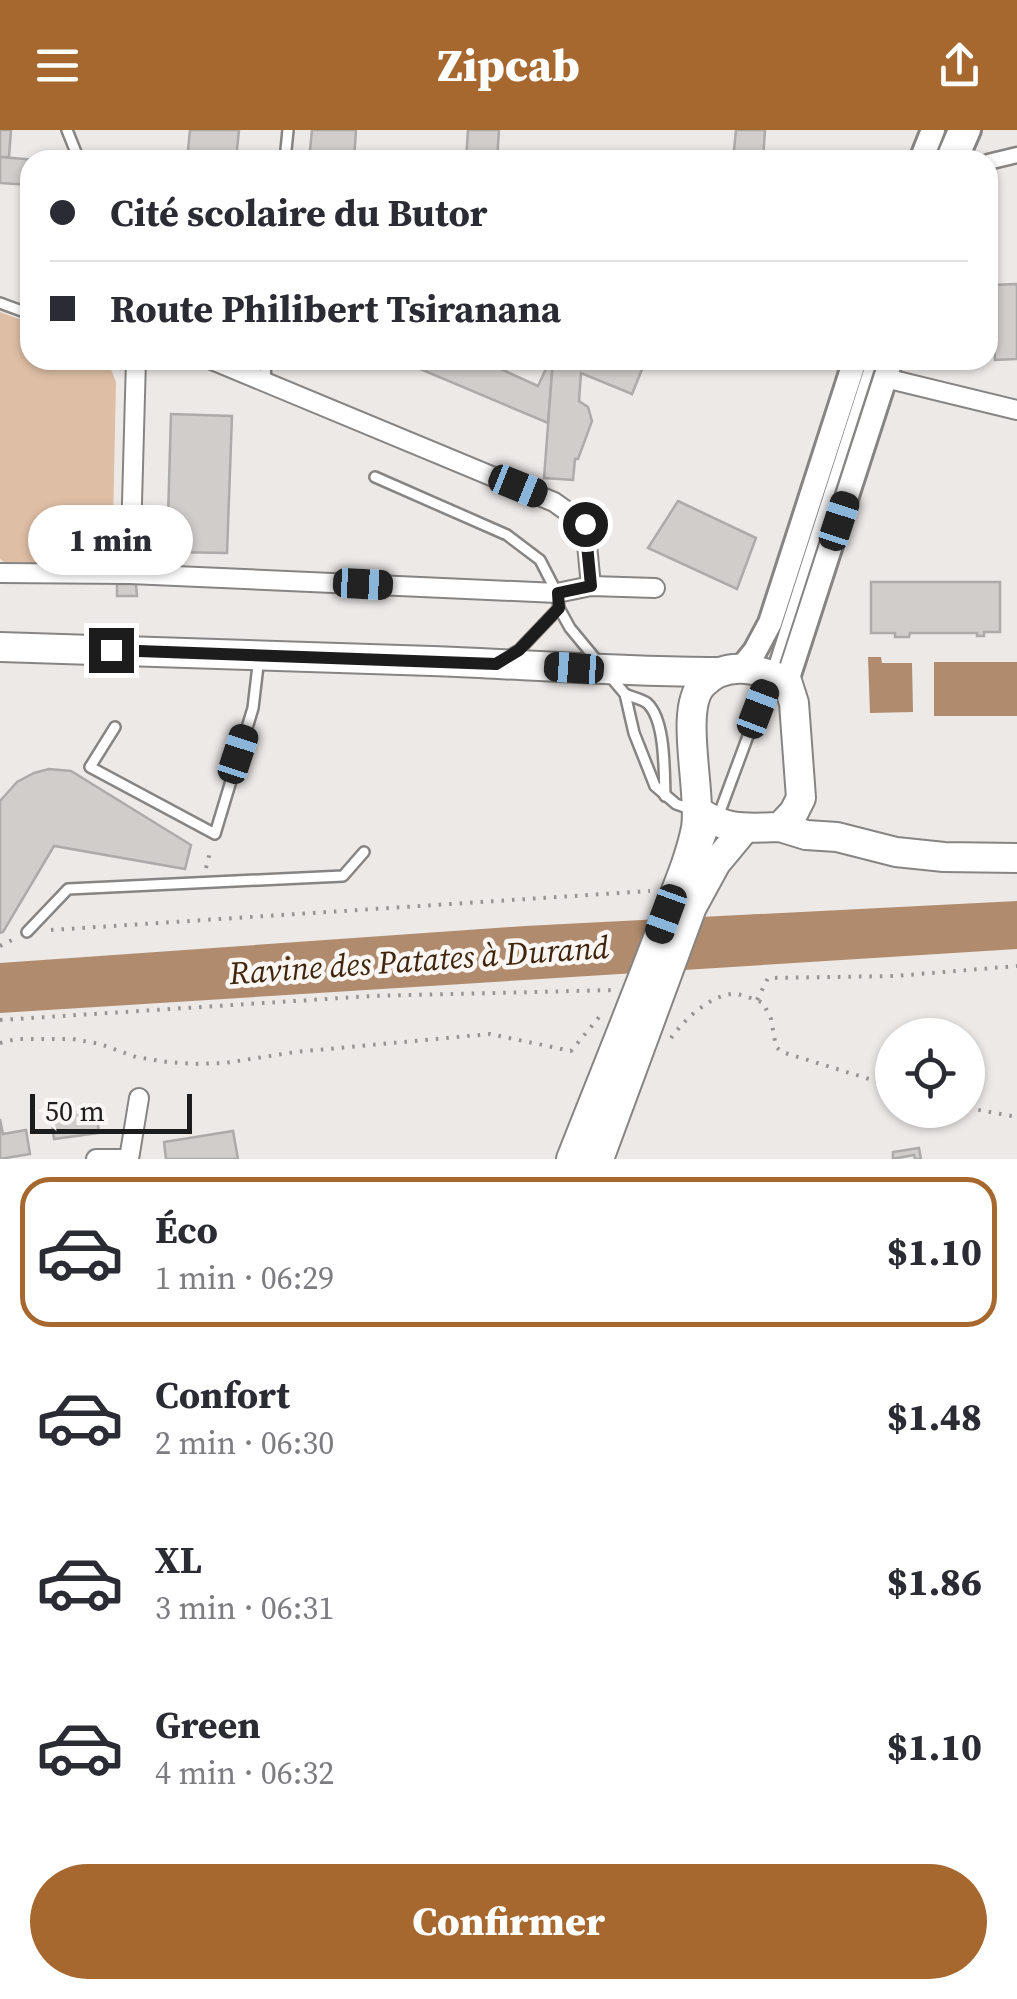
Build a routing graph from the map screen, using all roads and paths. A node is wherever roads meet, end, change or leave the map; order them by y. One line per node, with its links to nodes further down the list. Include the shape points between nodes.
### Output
1 (136, 370): 11 (street)
2 (236, 370): 7 (street)
3 (265, 370): 7 (lane)
4 (852, 370): 19 (street, via 770,623 755,651)
5 (881, 370): 21 (street)
6 (894, 370): 8 (street)
7 (264, 382): 12 (street, via 554,502 585,524)
8 (1017, 410)
9 (375, 477): 14 (lane, via 507,534 540,560)
10 (0, 573): 11 (street)
11 (130, 574): 14 (street)
12 (591, 586): 13 (street); 14 (street)
13 (655, 588)
14 (558, 600): 17 (lane, via 519,650); 18 (lane, via 570,628)
15 (0, 647): 16 (main road)
16 (259, 654): 17 (main road); 30 (lane, via 253,708)
17 (496, 664): 18 (main road)
18 (604, 670): 20 (main road); 22 (lane)
19 (729, 670): 20 (main road); 21 (main road); 23 (main road, via 699,688)
20 (644, 672): 23 (main road)
21 (779, 678): 26 (main road, via 794,703); 27 (lane)
22 (625, 694): 25 (lane, via 634,733); 25 (lane, via 647,703 657,719)
23 (691, 712): 27 (main road)
24 (115, 728): 30 (lane, via 90,767)
25 (665, 796): 27 (lane)
26 (801, 798): 28 (main road); 31 (main road)
27 (707, 818): 29 (main road); 35 (main road, via 695,831)
28 (780, 827): 29 (main road); 31 (main road)
29 (744, 828): 35 (main road)
30 (215, 834): 34 (path)
31 (836, 838): 33 (main road, via 896,852)
32 (364, 852): 34 (lane, via 343,876)
33 (1017, 858)
34 (202, 883): 36 (lane, via 68,889)
35 (680, 904): 36 (path); 39 (main road)
36 (27, 932): 37 (path)
37 (0, 946)
38 (1017, 966): 40 (path, via 768,978)
39 (650, 981): 41 (path); 42 (main road); 46 (lane); 54 (main road)
40 (757, 1000): 43 (path, via 732,994 708,1003); 45 (path, via 782,1052)
41 (0, 1020)
42 (622, 1031): 44 (path, via 600,1016 571,1051 490,1034 194,1064 73,1039); 53 (main road)
43 (671, 1038)
44 (0, 1043)
45 (875, 1081)
46 (611, 1094)
47 (139, 1098): 52 (street)
48 (985, 1112): 49 (path)
49 (1017, 1117)
50 (96, 1159): 51 (street)
51 (120, 1159)
52 (129, 1159)
53 (571, 1159)
54 (599, 1159)

